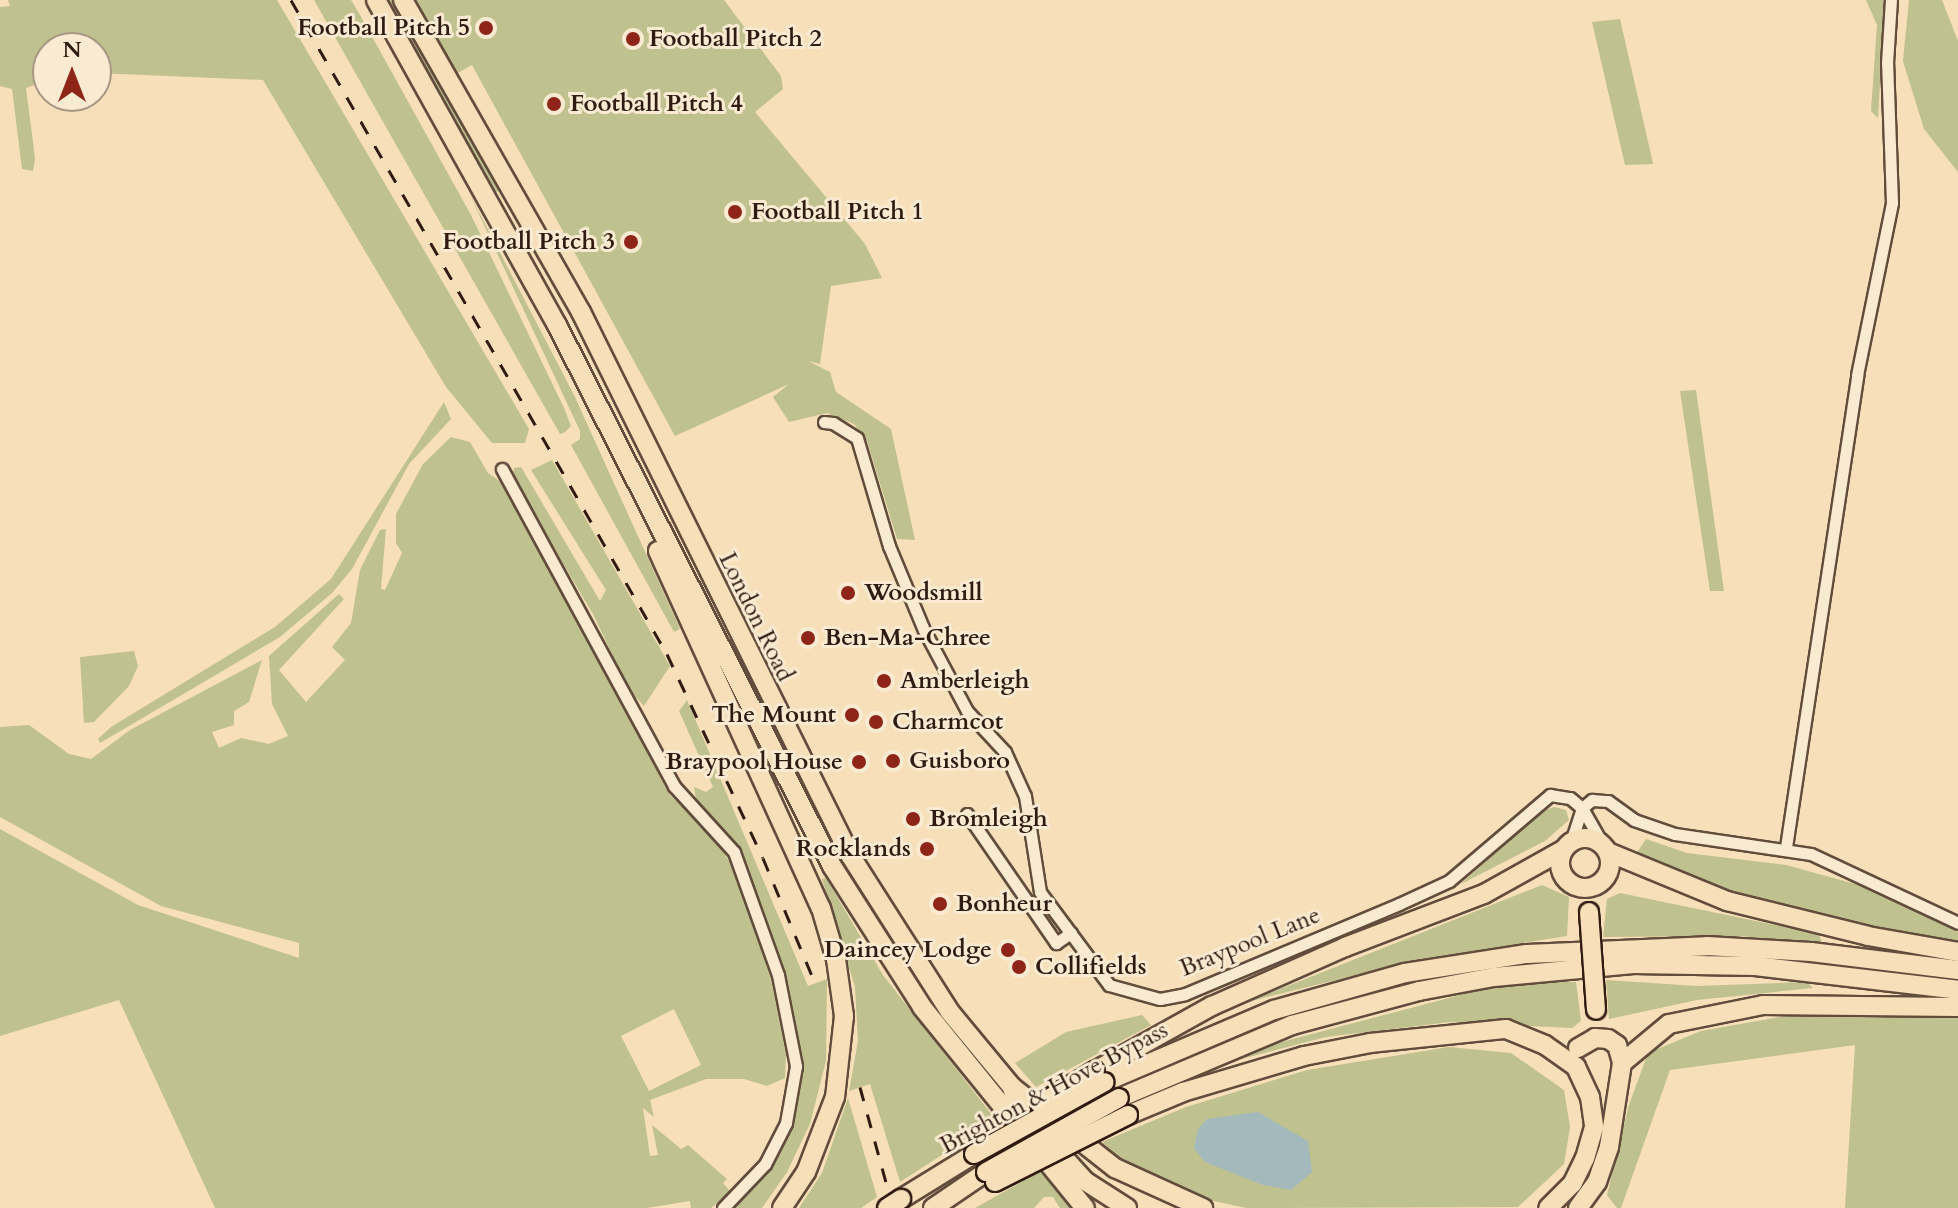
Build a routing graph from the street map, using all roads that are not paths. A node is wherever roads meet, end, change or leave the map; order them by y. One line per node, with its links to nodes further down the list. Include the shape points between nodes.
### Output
1 (376, 0): 6 (highway, London Road, via 557,325)
2 (403, 0): 27 (highway, London Road, via 581,312 824,809 942,999)
3 (1891, 0): 10 (street, via 1887,63 1892,203 1857,375)
4 (824, 422): 16 (street, Braypool Lane, via 857,438 889,546 917,613 967,711 1005,752 1025,796 1040,892)
5 (502, 469): 32 (street, via 674,786 734,852 778,975 796,1066 786,1123 765,1164)
6 (642, 498): 33 (highway, via 658,549 821,908 836,959 844,1016 835,1097 806,1172); 34 (highway, London Road, via 832,866 874,936 969,1067)
7 (1582, 808): 9 (street); 10 (street, Braypool Lane, via 1592,800 1608,801 1634,820 1675,834); 11 (street); 16 (street, Braypool Lane, via 1563,795 1543,797 1495,846 1449,881 1185,994 1149,998 1109,985)
8 (967, 814): 16 (street, via 1056,943)
9 (1567, 846): 11 (highway, via 1586,837); 13 (highway, via 1562,872); 26 (highway, via 1484,894 1212,1006)
10 (1786, 847): 15 (street, Braypool Lane, via 1841,864)
11 (1605, 848): 12 (highway, via 1608,874); 17 (highway, via 1727,901)
12 (1597, 885): 13 (highway); 14 (highway)
13 (1578, 887): 14 (highway)
14 (1589, 912): 21 (highway, bridge)
15 (1958, 923)
16 (1071, 933)
17 (1958, 952)
18 (1958, 970): 26 (highway, Brighton & Hove Bypass, via 1707,946 1512,956 1405,973 1274,1010)
19 (1958, 990): 29 (highway, Brighton & Hove Bypass, bridge, via 1741,966 1633,964 1494,977 1419,991 1292,1025 1119,1098)
20 (1958, 1007): 24 (highway, via 1818,1002 1720,1011 1669,1024)
21 (1596, 1010): 23 (highway); 24 (highway)
22 (1478, 1032): 25 (highway, via 1519,1033); 28 (highway, via 1518,1042 1560,1068 1576,1089); 29 (highway, bridge, via 1370,1043 1208,1084)
23 (1578, 1048): 24 (highway, via 1595,1038); 25 (highway)
24 (1619, 1061): 25 (highway, via 1598,1084); 38 (highway, via 1609,1147 1597,1182)
25 (1580, 1074): 28 (highway, via 1593,1110)
26 (1100, 1077): 30 (highway, Brighton & Hove Bypass, bridge, via 1029,1111 974,1154)
27 (1012, 1087): 35 (highway, London Road, via 1017,1106 1061,1157 1085,1181); 36 (highway, via 1115,1168)
28 (1589, 1144): 37 (highway, via 1573,1183)
29 (990, 1177): 31 (highway, Brighton & Hove Bypass)
30 (894, 1204)
31 (934, 1207)
32 (723, 1208)
33 (782, 1208)
34 (1085, 1208)
35 (1127, 1208)
36 (1203, 1208)
37 (1548, 1208)
38 (1578, 1208)

